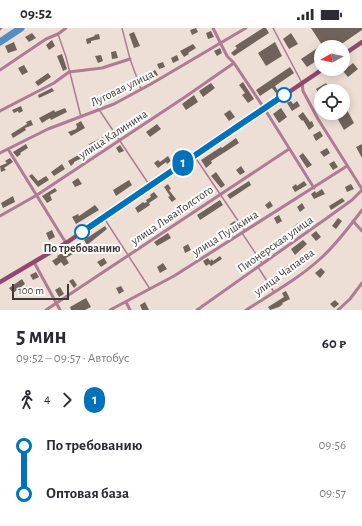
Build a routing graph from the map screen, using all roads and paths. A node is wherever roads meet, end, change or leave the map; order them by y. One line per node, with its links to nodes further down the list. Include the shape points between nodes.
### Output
1 (66, 28): 6 (street)
2 (122, 28): 10 (lane)
3 (213, 28): 8 (street)
4 (246, 28): 8 (street, Луговая улица)
5 (273, 28): 15 (lane)
6 (58, 34): 12 (street, via 46,39); 13 (lane)
7 (362, 42): 9 (street)
8 (220, 43): 11 (street, via 227,56); 16 (street, Луговая улица)
9 (350, 50)
10 (130, 59): 13 (street, via 102,68); 16 (lane)
11 (234, 62): 17 (street); 21 (street, улица Калинина)
12 (0, 70)
13 (69, 72): 19 (street); 20 (lane)
14 (314, 74): 15 (street)
15 (302, 82): 17 (street); 26 (street, via 303,91 318,119)
16 (141, 90): 18 (street, Луговая улица)
17 (264, 108): 23 (street); 25 (street)
18 (100, 110): 20 (street, Луговая улица); 21 (lane)
19 (0, 111)
20 (81, 117): 22 (street, Луговая улица)
21 (120, 140): 27 (lane); 31 (street, улица Калинина)
22 (8, 149): 24 (street, Луговая улица); 31 (street)
23 (290, 149): 28 (street); 30 (street, улица Льва Толстого)
24 (0, 154)
25 (194, 156): 27 (street); 30 (lane)
26 (347, 166): 28 (street, улица Пушкина); 29 (street)
27 (150, 186): 34 (street)
28 (314, 188): 37 (street, улица Пушкина)
29 (362, 189): 41 (street, Пионерская улица, via 352,200)
30 (220, 194): 37 (lane); 39 (street, улица Льва Толстого)
31 (36, 195): 33 (street, улица Калинина); 38 (street)
32 (362, 210): 35 (street, улица Чапаева)
33 (0, 216)
34 (103, 218): 38 (street); 39 (lane)
35 (353, 221): 36 (street); 46 (street, улица Чапаева, via 320,259)
36 (362, 231)
37 (244, 232): 41 (lane); 45 (street, улица Пушкина)
38 (66, 243): 40 (street)
39 (127, 256): 45 (lane); 48 (street, улица Льва Толстого)
40 (34, 262): 43 (street); 48 (street)
41 (262, 263): 42 (street, Пионерская улица)
42 (258, 266): 46 (lane); 53 (street, Пионерская улица)
43 (0, 282)
44 (362, 282): 55 (street)
45 (150, 289): 47 (street, улица Пушкина)
46 (274, 292): 54 (street, улица Чапаева)
47 (126, 302): 51 (street, улица Пушкина); 52 (street)
48 (57, 303): 49 (street, улица Льва Толстого); 50 (street)
49 (46, 310)
50 (60, 310)
51 (110, 310)
52 (130, 310)
53 (196, 310)
54 (246, 310)
55 (338, 310)

